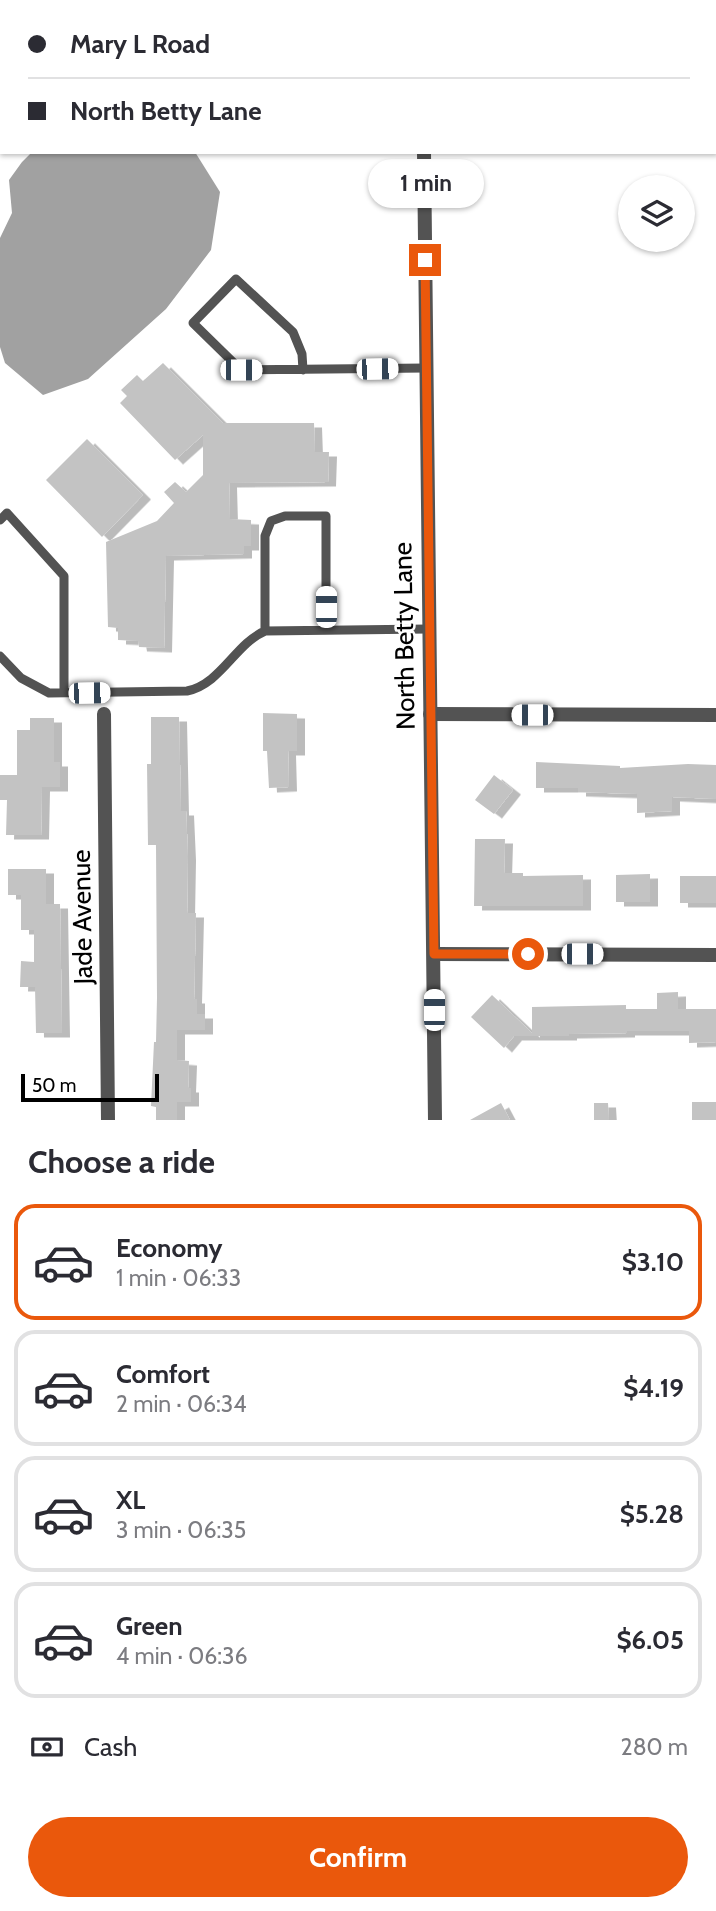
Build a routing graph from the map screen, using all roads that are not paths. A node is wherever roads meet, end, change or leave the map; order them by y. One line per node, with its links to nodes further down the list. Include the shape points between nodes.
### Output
1 (424, 154): 2 (street, North Betty Lane)
2 (426, 368): 3 (lane); 5 (street, North Betty Lane)
3 (303, 370): 3 (lane, via 241,370 193,323 236,279 293,332)
4 (0, 520): 9 (lane, via 7,513 64,576)
5 (428, 629): 6 (lane); 11 (street, North Betty Lane)
6 (326, 630): 7 (lane); 7 (lane, via 326,516 285,516 271,521 265,536)
7 (265, 631): 9 (lane, via 251,637 197,689)
8 (0, 656): 9 (lane, via 21,678 49,693)
9 (64, 693)
10 (104, 714): 15 (street, Jade Avenue)
11 (430, 714): 12 (street); 13 (street, North Betty Lane)
12 (716, 715)
13 (434, 954): 14 (street); 16 (street, North Betty Lane)
14 (716, 955)
15 (108, 1120)
16 (435, 1120)

